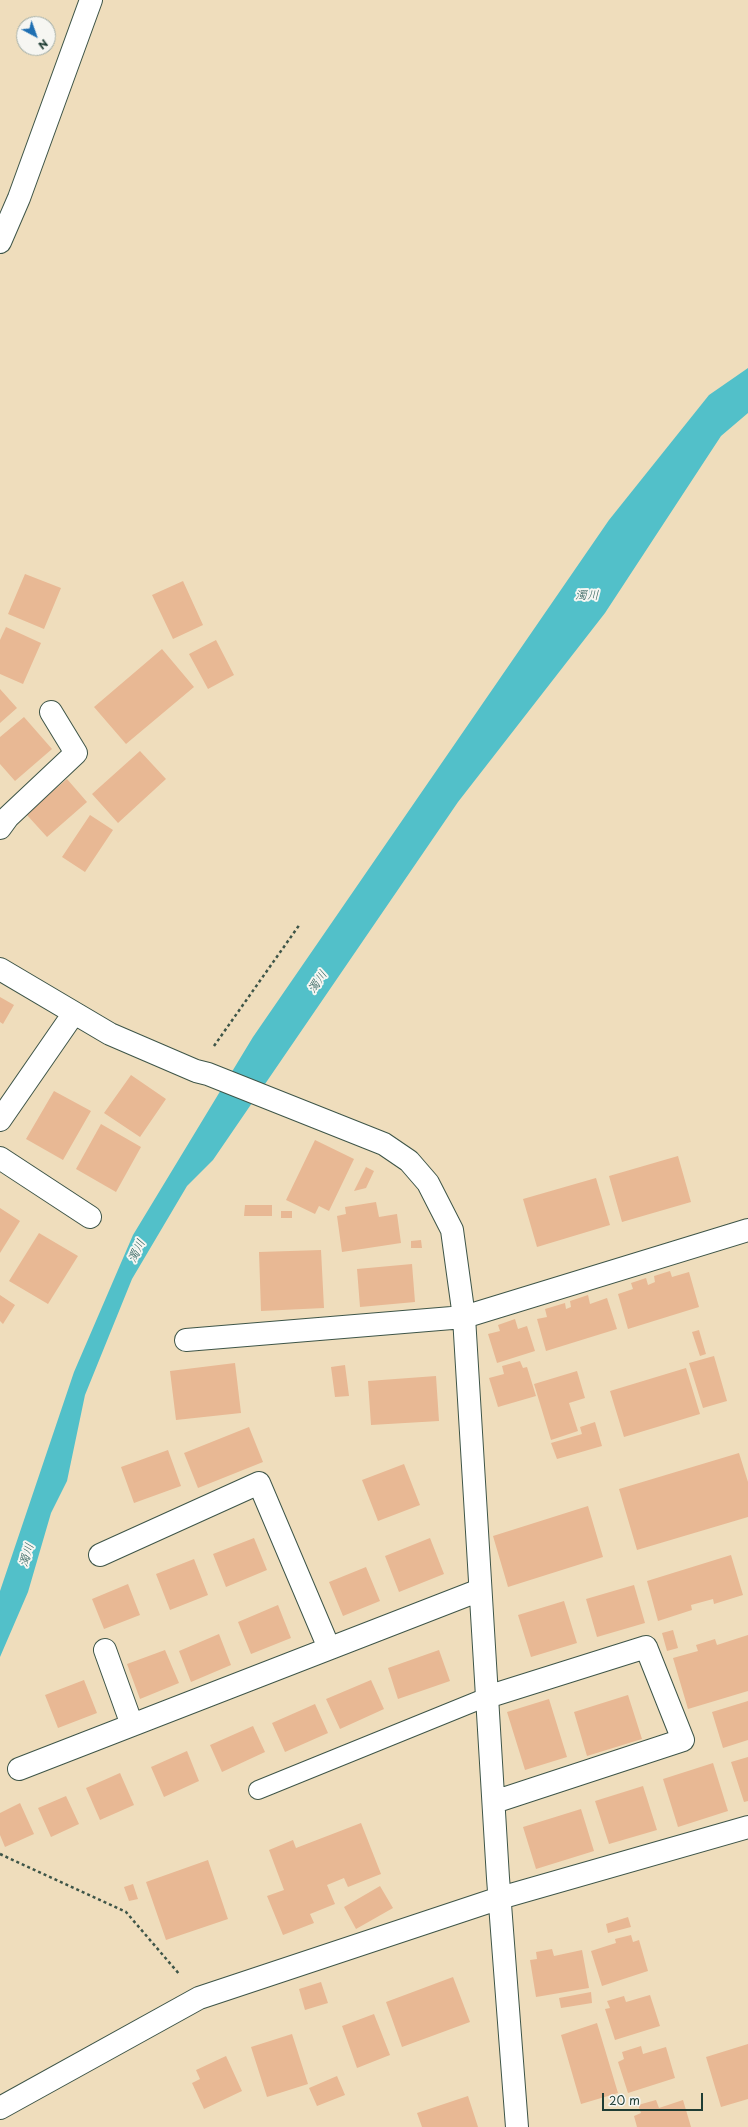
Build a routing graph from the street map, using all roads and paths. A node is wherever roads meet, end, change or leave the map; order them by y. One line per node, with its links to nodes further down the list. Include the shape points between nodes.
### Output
1 (91, 0): 2 (street, via 19,198)
2 (0, 242)
3 (51, 712): 4 (street, via 76,753 8,817)
4 (0, 828)
5 (300, 924): 8 (path)
6 (0, 969): 7 (street)
7 (74, 1013): 8 (street, via 110,1034); 9 (street)
8 (202, 1072): 13 (street, via 384,1144 408,1161 428,1183 452,1230)
9 (0, 1120)
10 (0, 1158): 11 (street)
11 (90, 1217)
12 (748, 1230): 13 (street)
13 (464, 1317): 14 (street); 16 (street)
14 (186, 1340)
15 (100, 1555): 17 (street, via 259,1483)
16 (480, 1590): 17 (street); 19 (street)
17 (329, 1648): 20 (street)
18 (104, 1650): 20 (street)
19 (487, 1697): 22 (lane); 23 (street); 23 (street, via 646,1646 682,1740)
20 (132, 1725): 21 (street)
21 (19, 1769)
22 (258, 1790)
23 (494, 1802): 26 (street)
24 (748, 1826): 26 (street)
25 (0, 1854): 27 (path, via 126,1912)
26 (500, 1898): 27 (street); 29 (street)
27 (199, 1998): 28 (street)
28 (0, 2108)
29 (517, 2127)

